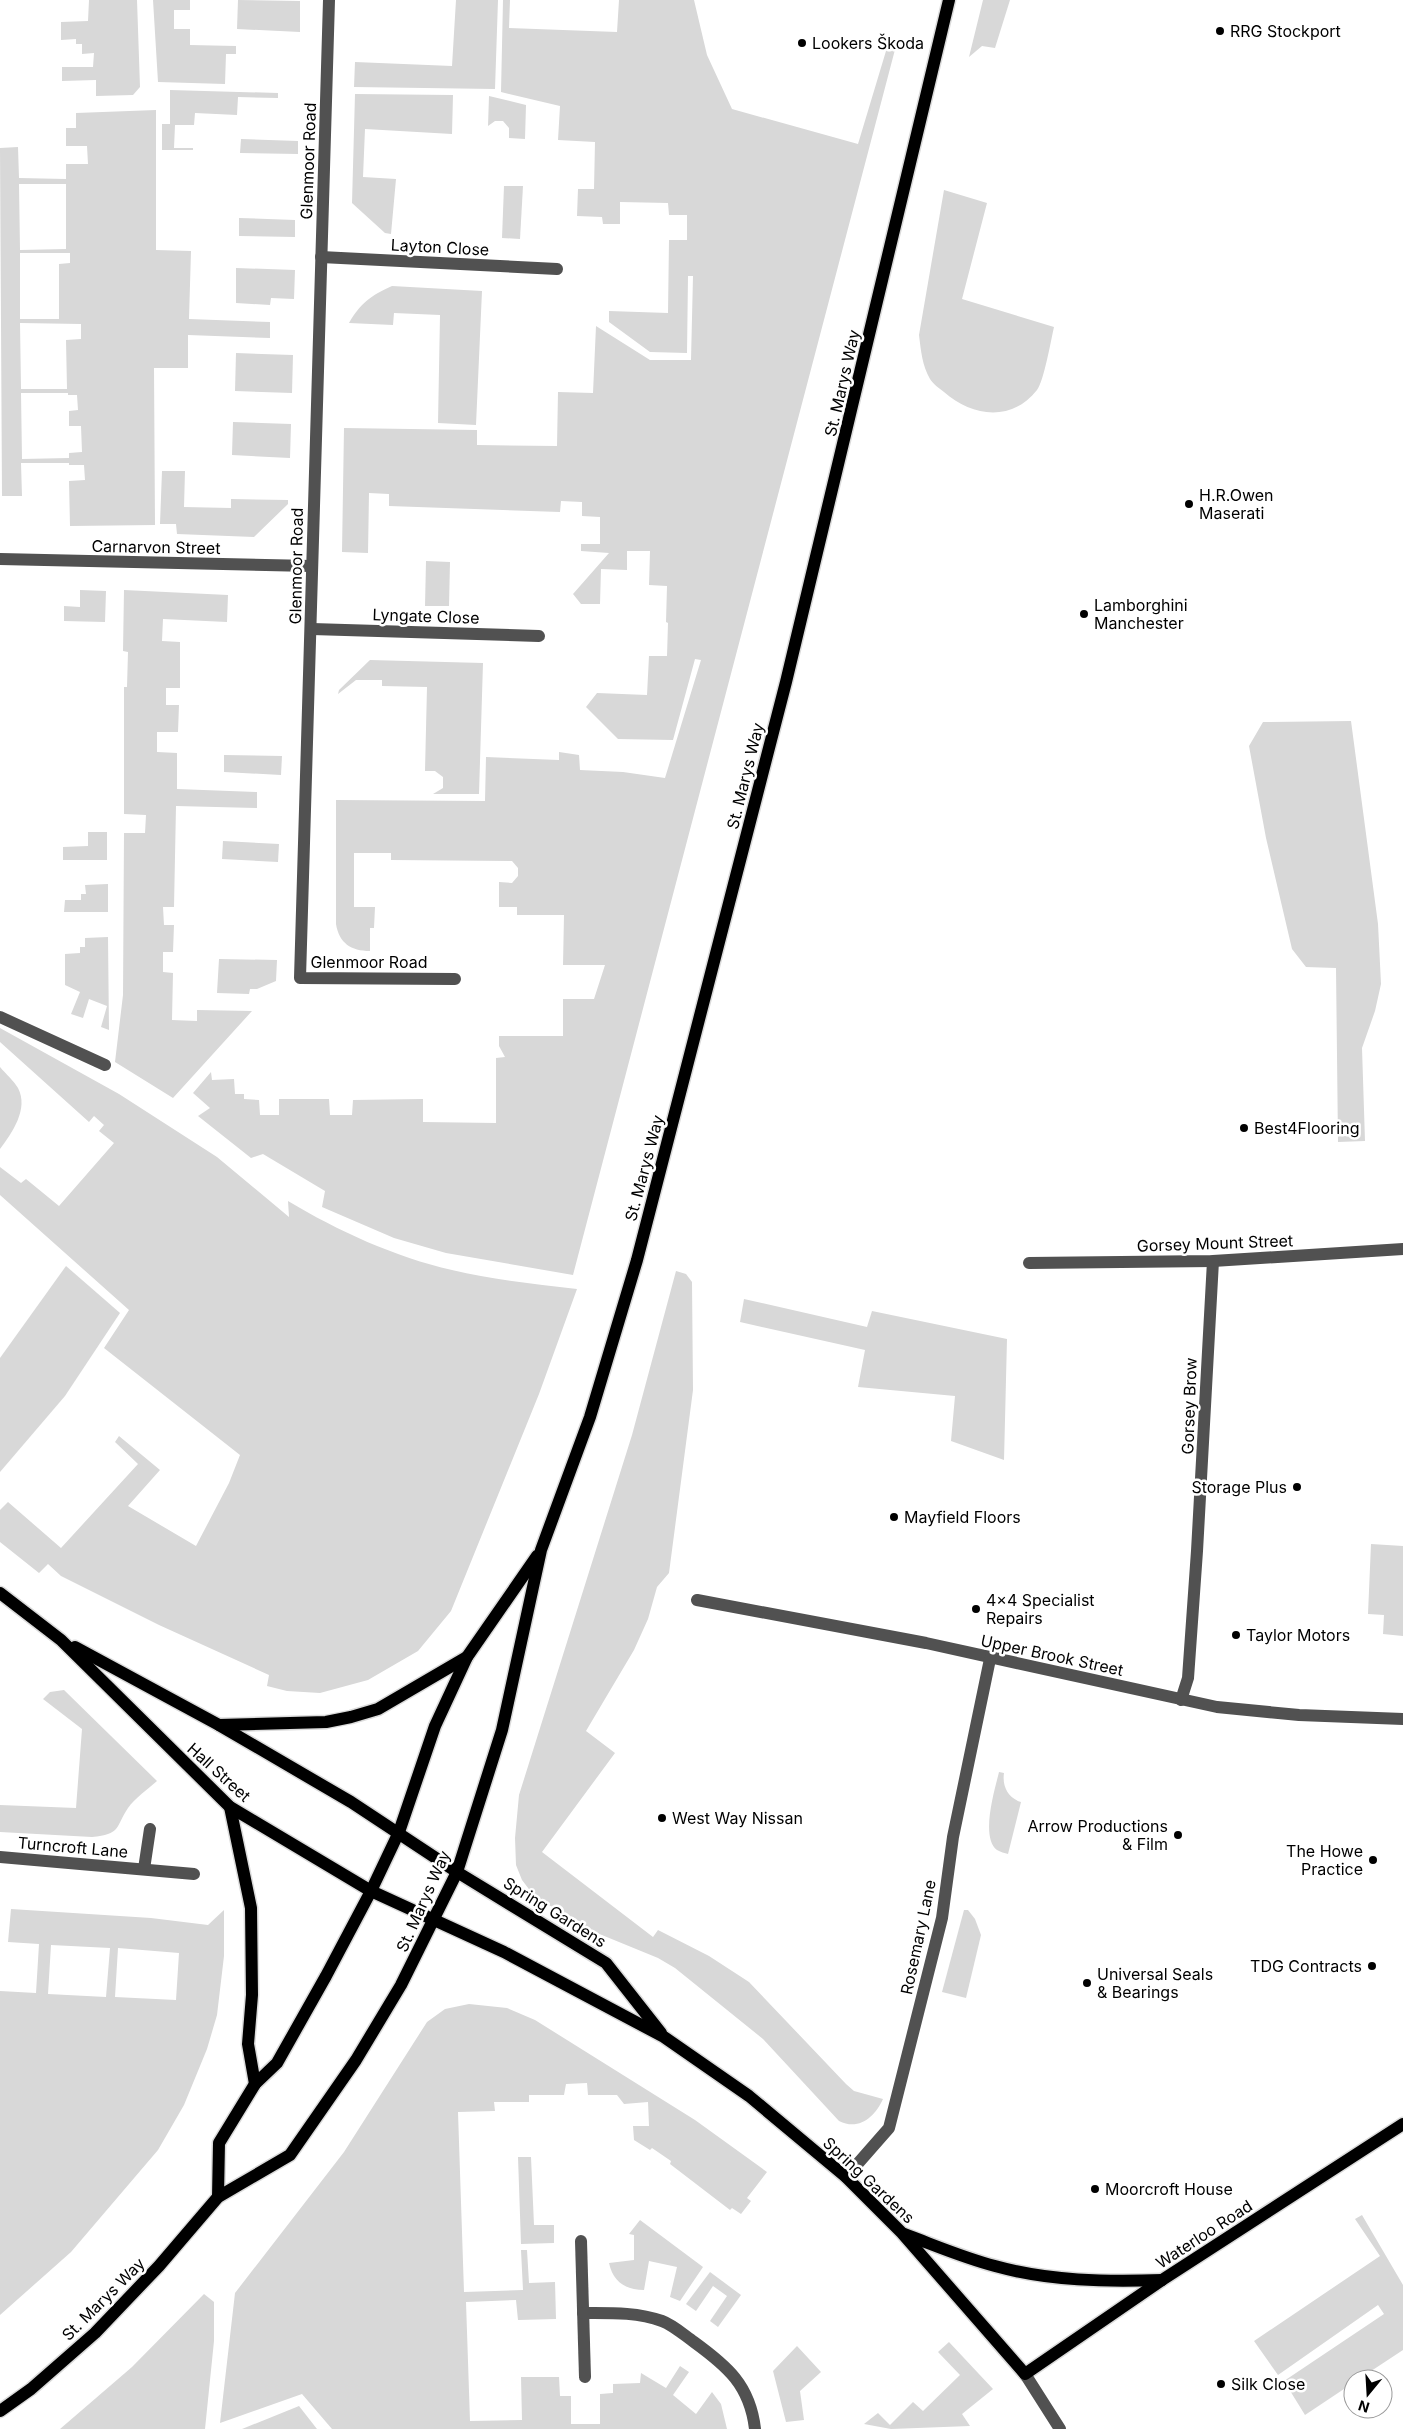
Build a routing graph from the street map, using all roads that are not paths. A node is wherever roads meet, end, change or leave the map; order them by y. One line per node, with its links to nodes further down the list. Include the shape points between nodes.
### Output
1 (329, 0): 3 (street, Glenmoor Road)
2 (949, 0): 15 (main road, St. Marys Way, via 788,673 649,1212 590,1417)
3 (321, 257): 4 (street, Layton Close); 6 (street, Glenmoor Road)
4 (557, 269)
5 (0, 559): 6 (street, Carnarvon Street)
6 (311, 566): 7 (street, Glenmoor Road)
7 (312, 629): 8 (street, Lyngate Close); 9 (street, Glenmoor Road, via 300,978)
8 (539, 636)
9 (455, 979)
10 (0, 1017): 11 (street)
11 (105, 1065)
12 (1403, 1249): 13 (street, Gorsey Mount Street)
13 (1213, 1261): 14 (street, Gorsey Mount Street); 21 (street, Gorsey Brow, via 1199,1531 1188,1678)
14 (1029, 1263)
15 (541, 1550): 19 (main road, St. Marys Way); 29 (main road, St. Marys Way, via 502,1730)
16 (0, 1593): 18 (main road, Hall Street)
17 (697, 1600): 20 (street, Upper Brook Street)
18 (61, 1640): 23 (main road, Hall Street); 24 (main road, Hall Street)
19 (467, 1657): 23 (main road, via 378,1709 351,1717 326,1722); 26 (main road, St. Marys Way, via 435,1726)
20 (990, 1659): 21 (street, Upper Brook Street); 36 (street, Rosemary Lane, via 953,1837 942,1918 889,2128)
21 (1181, 1700): 22 (street, Upper Brook Street, via 1216,1707 1299,1715)
22 (1403, 1719)
23 (219, 1725): 26 (main road, Hall Street)
24 (230, 1807): 31 (main road, Hall Street); 34 (main road, via 251,1908 252,1996 248,2044)
25 (150, 1828): 28 (street, Turncroft Lane)
26 (399, 1832): 29 (main road, Hall Street); 31 (main road, St. Marys Way)
27 (0, 1857): 28 (street, Turncroft Lane)
28 (144, 1869): 30 (street, Turncroft Lane)
29 (457, 1872): 32 (main road, St. Marys Way); 33 (main road, Spring Gardens, via 606,1963)
30 (194, 1874)
31 (371, 1891): 32 (main road, Hall Street); 34 (main road, St. Marys Way, via 277,2063)
32 (434, 1921): 33 (main road, Spring Gardens, via 504,1952); 37 (main road, St. Marys Way, via 402,1985 361,2052 290,2156)
33 (664, 2037): 36 (main road, Spring Gardens, via 749,2096)
34 (255, 2084): 37 (main road, St. Marys Way, via 219,2143)
35 (1403, 2124): 40 (main road, Waterloo Road)
36 (846, 2177): 38 (main road, Spring Gardens)
37 (218, 2197): 44 (main road, St. Marys Way, via 159,2266 95,2333 31,2389)
38 (902, 2233): 40 (main road, via 987,2264 1051,2277); 42 (main road, Spring Gardens)
39 (581, 2241): 41 (street)
40 (1162, 2280): 42 (main road, Waterloo Road)
41 (583, 2313): 43 (street); 45 (street, via 620,2313 664,2321 730,2370 744,2394)
42 (1025, 2374): 46 (street)
43 (585, 2377)
44 (0, 2411)
45 (755, 2429)
46 (1060, 2429)

